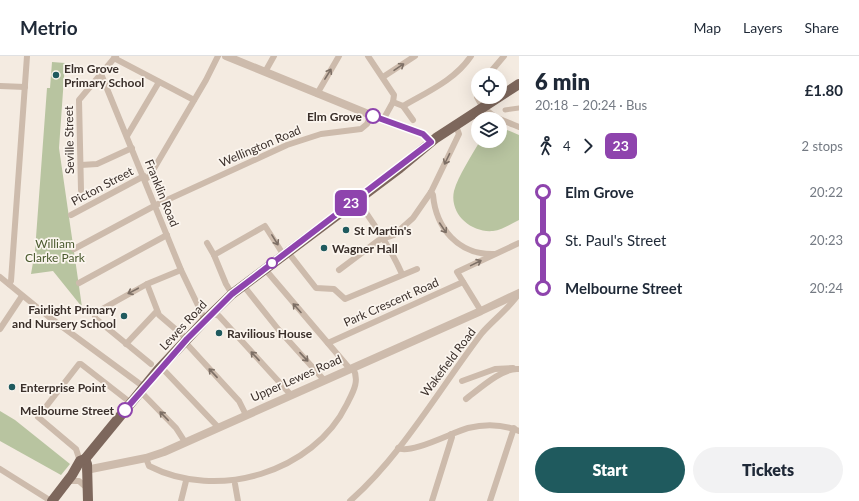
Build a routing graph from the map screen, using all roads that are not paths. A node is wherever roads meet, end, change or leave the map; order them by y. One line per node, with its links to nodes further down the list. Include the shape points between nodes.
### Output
1 (28, 56): 18 (street)
2 (218, 56): 20 (street)
3 (226, 56): 12 (street)
4 (274, 56): 12 (street)
5 (339, 56): 19 (street, one-way to 5)
6 (368, 56): 14 (street)
7 (415, 56): 14 (street, one-way to 7)
8 (471, 56): 23 (street, via 464,67 450,78)
9 (504, 56): 11 (street)
10 (115, 57): 13 (street, Seville Street); 15 (street)
11 (494, 68)
12 (265, 72): 19 (street)
13 (101, 74): 32 (street, Franklin Road); 35 (street, Seville Street, via 79,100)
14 (383, 77): 21 (street, via 394,94)
15 (159, 82): 20 (street); 32 (street)
16 (519, 84): 25 (main road)
17 (0, 86): 18 (street)
18 (25, 88): 58 (street)
19 (317, 94): 27 (street)
20 (194, 100): 36 (street, via 150,175)
21 (393, 102): 23 (street); 28 (street)
22 (480, 104): 25 (street)
23 (403, 106): 29 (street)
24 (519, 108): 26 (street)
25 (483, 109): 30 (main road); 31 (street)
26 (505, 110)
27 (371, 115): 28 (street); 40 (street, Wellington Road, via 361,129 321,134 294,142)
28 (383, 120): 33 (street, via 423,134)
29 (413, 120)
30 (456, 126): 33 (main road); 38 (street, one-way to 38, via 459,134)
31 (519, 127)
32 (127, 136): 34 (street, Franklin Road)
33 (431, 142): 39 (main road, Lewes Road)
34 (132, 148): 35 (street, via 97,164); 36 (street, Franklin Road)
35 (81, 165): 37 (street, Seville Street)
36 (144, 178): 40 (street, Franklin Road); 41 (street, Picton Street)
37 (81, 190)
38 (431, 192): 43 (street, via 405,227 390,238); 48 (street, one-way to 48, via 438,220 448,234 465,247 484,254)
39 (356, 199): 43 (street); 47 (main road, Lewes Road)
40 (156, 205): 42 (street, Franklin Road); 46 (street, Wellington Road)
41 (71, 215)
42 (167, 235): 52 (street, Franklin Road); 56 (street)
43 (384, 239): 53 (street); 54 (street)
44 (207, 243): 49 (street)
45 (519, 243): 48 (street)
46 (74, 249)
47 (287, 254): 49 (street, one-way to 47, via 263,226 266,226); 50 (main road, Lewes Road); 54 (street, via 316,288 334,289 345,299)
48 (495, 254): 57 (street, one-way to 48, via 457,272)
49 (214, 256): 62 (street)
50 (264, 268): 60 (main road, Lewes Road); 69 (street, one-way to 50)
51 (417, 268): 54 (street)
52 (181, 270): 59 (street); 66 (street, Franklin Road)
53 (339, 270)
54 (402, 274)
55 (0, 277): 58 (street)
56 (79, 282)
57 (463, 282): 65 (street); 69 (street, Park Crescent Road)
58 (9, 284): 63 (street)
59 (147, 284): 64 (street); 70 (street, one-way to 70, via 94,314 95,318)
60 (243, 284): 62 (main road, Lewes Road); 75 (street, one-way to 75, via 278,329)
61 (519, 293): 65 (street, Upper Lewes Road); 86 (street, Wakefield Road, via 516,299 492,321 467,353)
62 (232, 294): 66 (main road, Lewes Road)
63 (22, 296): 67 (street); 77 (street)
64 (157, 311): 68 (street); 70 (street)
65 (481, 311): 73 (street, Upper Lewes Road)
66 (209, 316): 68 (main road, Lewes Road); 78 (street, one-way to 66, via 219,316)
67 (0, 329)
68 (186, 340): 72 (main road, Lewes Road); 81 (street, one-way to 68, via 239,401)
69 (328, 342): 73 (street)
70 (126, 344): 71 (street)
71 (151, 364)
72 (161, 367): 77 (main road, Lewes Road); 82 (street)
73 (352, 368): 75 (street, Upper Lewes Road); 92 (street, via 357,378 349,400 334,426 316,446 278,472)
74 (518, 369): 76 (street, via 499,368); 79 (street, via 495,378)
75 (324, 380): 78 (street, Upper Lewes Road)
76 (462, 382)
77 (142, 389): 80 (main road, Lewes Road); 85 (street, one-way to 77)
78 (291, 395): 81 (street, Upper Lewes Road)
79 (466, 399)
80 (131, 403): 88 (main road, Lewes Road); 88 (street, via 79,364 38,417 76,449)
81 (246, 414): 82 (street, Upper Lewes Road)
82 (218, 427): 85 (street, Upper Lewes Road)
83 (516, 430): 84 (street, via 487,425); 100 (street)
84 (451, 434): 86 (street, via 408,450); 99 (street)
85 (185, 442): 87 (street, Upper Lewes Road)
86 (398, 448): 98 (street, Wakefield Road)
87 (146, 458): 90 (street, Upper Lewes Road); 91 (street, via 150,467)
88 (82, 460): 90 (main road); 90 (main road, Lewes Road)
89 (0, 469): 94 (street)
90 (76, 475): 93 (main road); 93 (street); 94 (main road, Lewes Road)
91 (186, 481): 92 (street); 96 (street)
92 (235, 484): 97 (street)
93 (88, 489): 95 (main road)
94 (51, 501)
95 (88, 501)
96 (181, 501)
97 (238, 501)
98 (350, 501)
99 (432, 501)
100 (490, 501)

